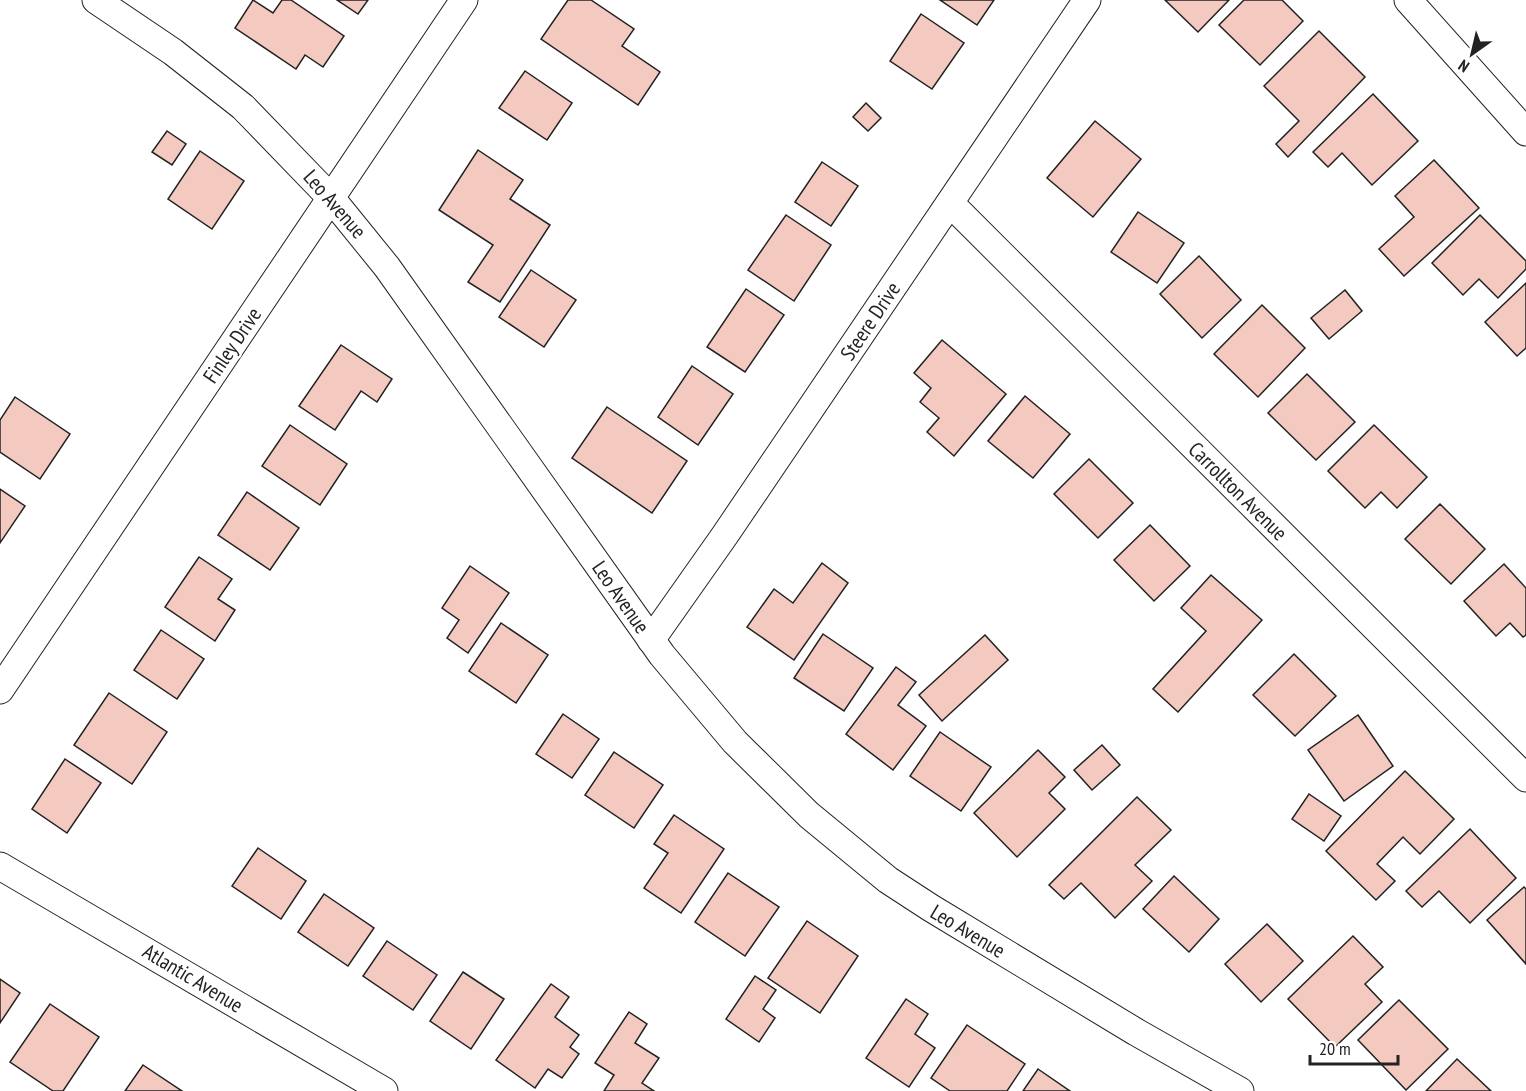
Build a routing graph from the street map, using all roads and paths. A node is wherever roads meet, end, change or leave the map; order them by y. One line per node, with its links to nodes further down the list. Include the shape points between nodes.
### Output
1 (96, 0): 6 (street, Leo Avenue, via 173,52 243,107)
2 (464, 0): 6 (street, Finley Drive)
3 (1087, 0): 7 (street, Steere Drive)
4 (1408, 0): 5 (street)
5 (1526, 132)
6 (331, 198): 8 (street, Leo Avenue, via 387,267); 9 (street, Finley Drive)
7 (950, 203): 8 (street, Steere Drive); 10 (street, Carrollton Avenue)
8 (651, 640): 13 (street, Leo Avenue, via 735,742 809,815 888,880)
9 (0, 690)
10 (1526, 778)
11 (0, 866): 12 (street, Atlantic Avenue)
12 (384, 1091)
13 (1240, 1091)

